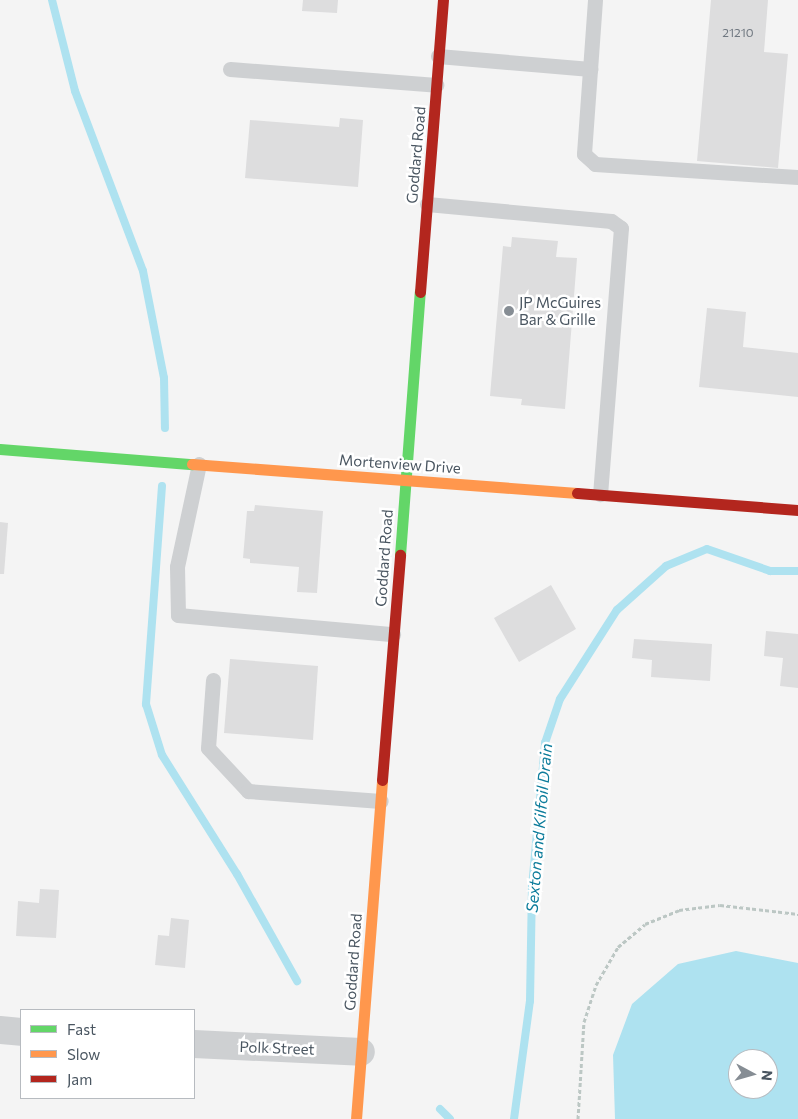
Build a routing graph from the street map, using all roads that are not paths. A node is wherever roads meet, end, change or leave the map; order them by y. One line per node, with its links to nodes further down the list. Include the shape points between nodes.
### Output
1 (443, 0): 3 (main road, Goddard Road)
2 (595, 0): 5 (lane)
3 (438, 56): 5 (lane); 6 (main road, Goddard Road)
4 (230, 69): 6 (lane)
5 (590, 69): 7 (lane, via 584,154 595,164)
6 (436, 85): 8 (main road, Goddard Road)
7 (798, 177)
8 (427, 204): 11 (main road, Goddard Road); 12 (lane, via 611,221 621,228)
9 (0, 449): 10 (main road, Mortenview Drive)
10 (199, 464): 11 (main road, Mortenview Drive); 14 (lane, via 177,567 178,615 188,619)
11 (405, 482): 12 (main road, Mortenview Drive); 14 (main road, Goddard Road)
12 (600, 494): 13 (main road, Mortenview Drive)
13 (798, 510)
14 (393, 634): 16 (main road, Goddard Road)
15 (213, 680): 16 (lane, via 208,748 248,790)
16 (380, 801): 20 (main road, Goddard Road)
17 (0, 1030): 18 (street)
18 (20, 1032)
19 (195, 1044): 20 (street, Polk Street)
20 (361, 1052): 21 (main road, Goddard Road)
21 (356, 1119)

